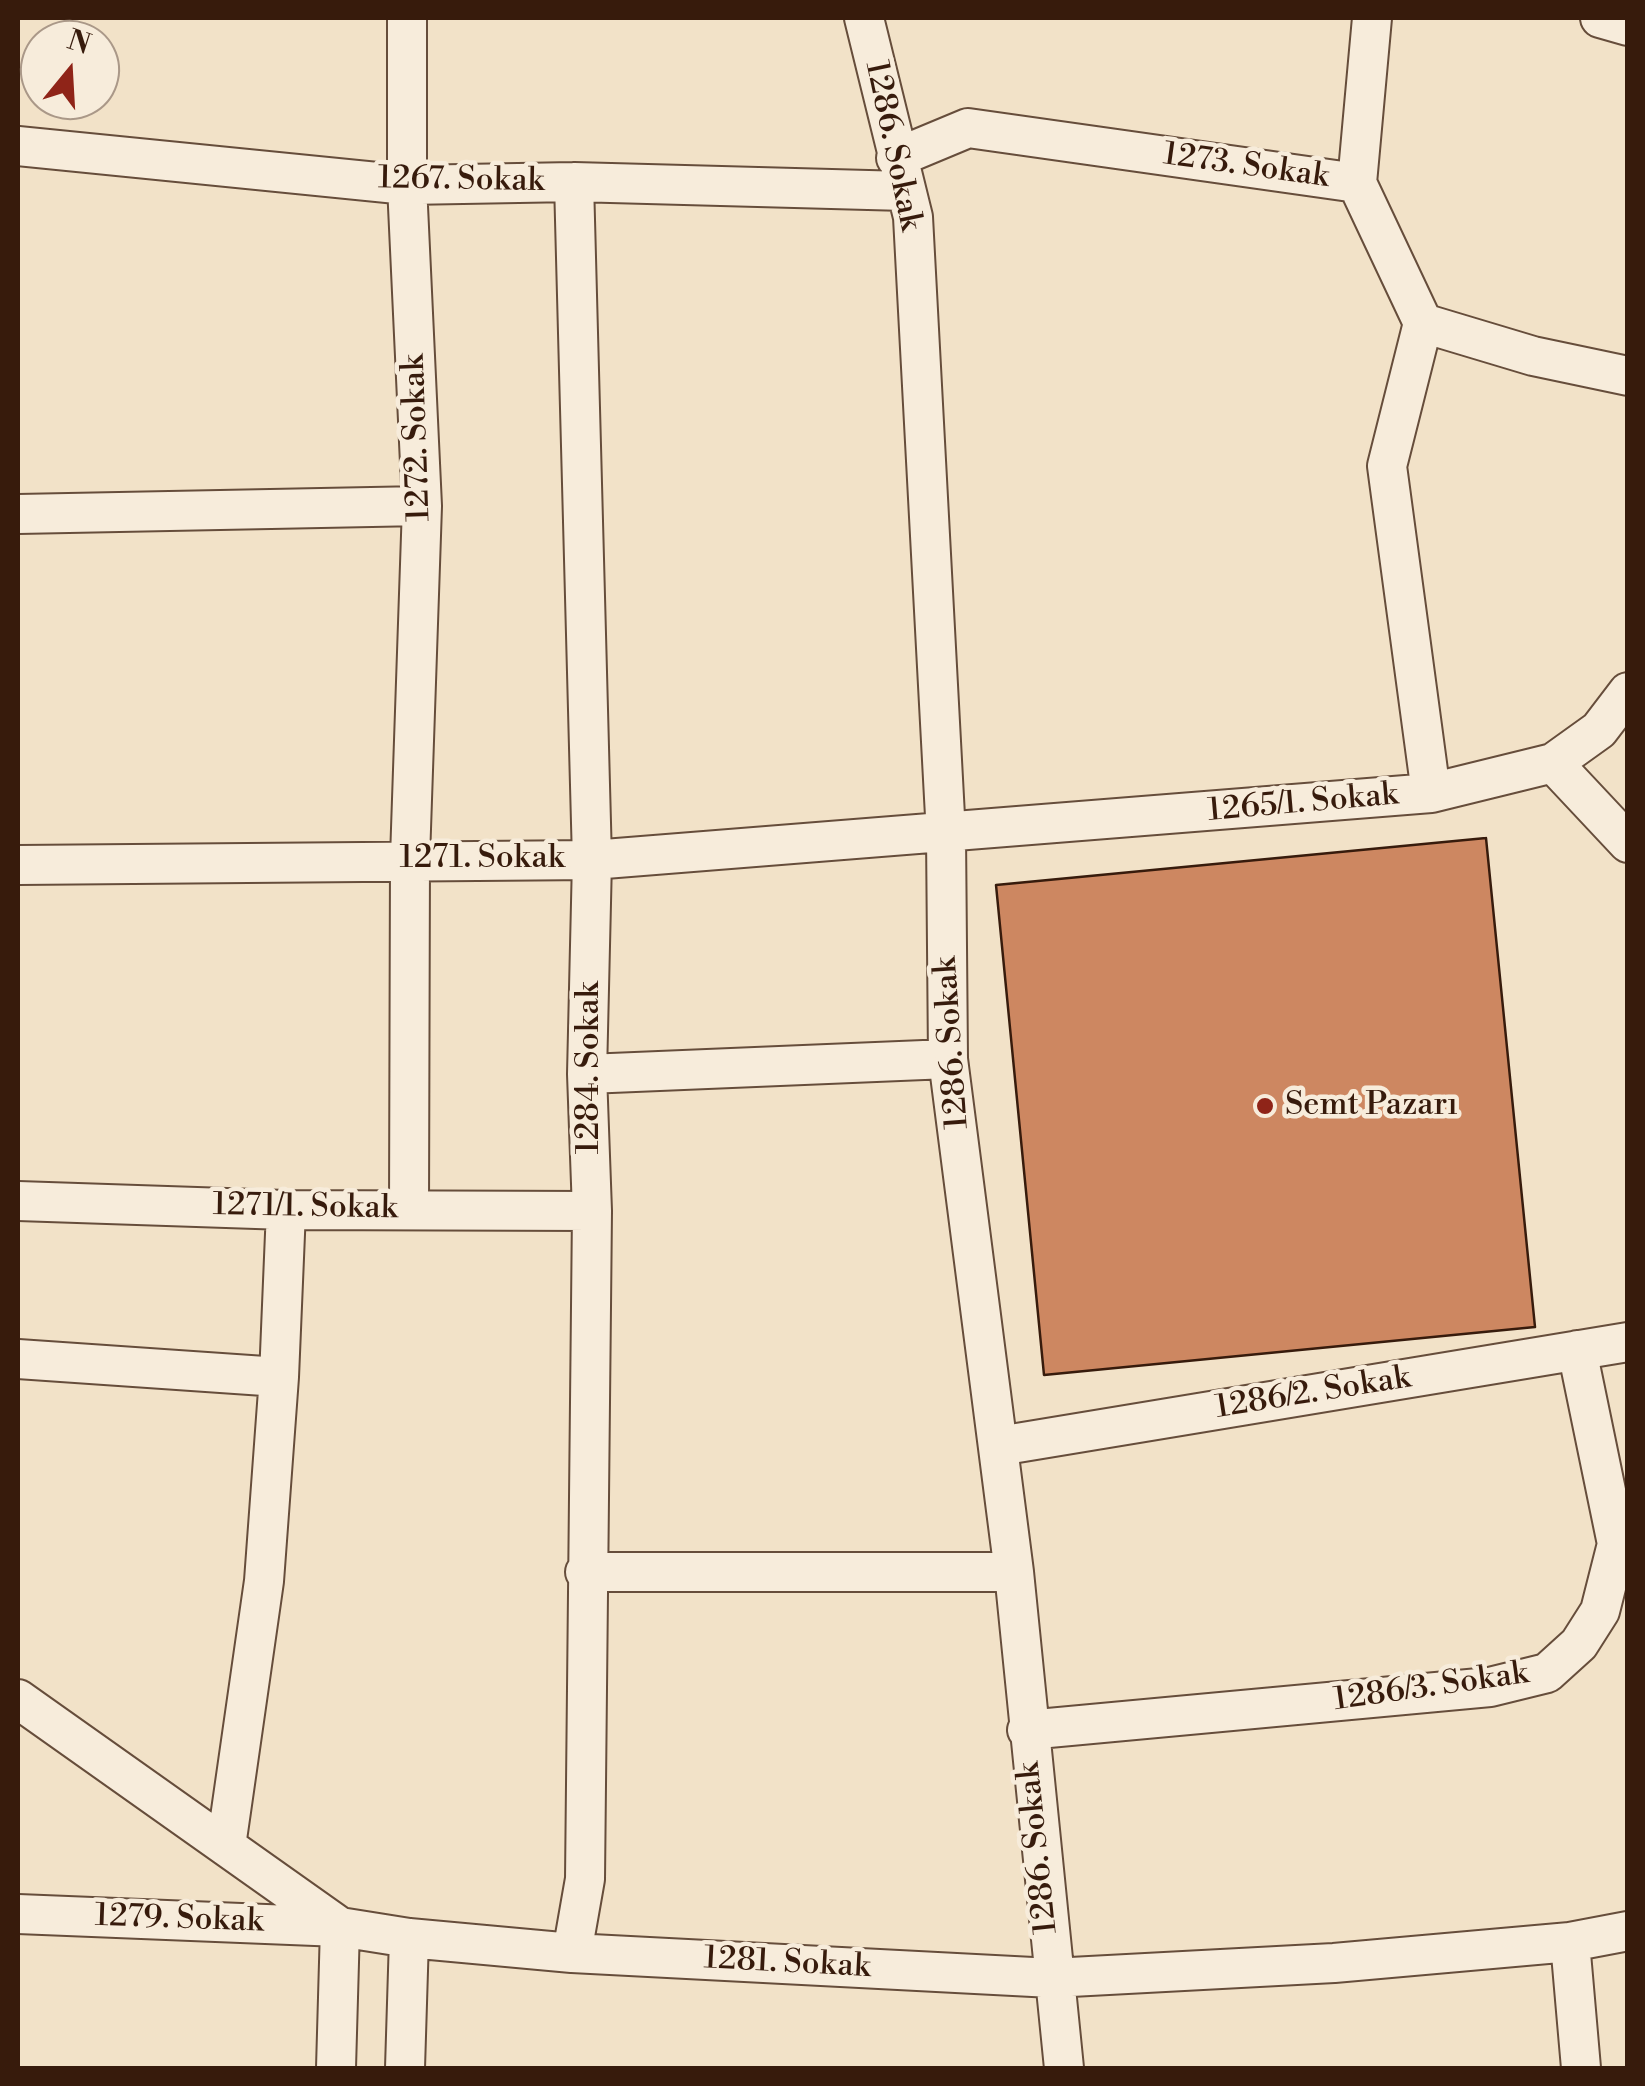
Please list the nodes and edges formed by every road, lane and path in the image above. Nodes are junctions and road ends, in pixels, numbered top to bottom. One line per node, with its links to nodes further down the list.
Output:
1 (407, 18): 10 (street, 1272. Sokak)
2 (864, 18): 7 (street, 1286. Sokak)
3 (1372, 18): 9 (street)
4 (1600, 18): 5 (street)
5 (1628, 26)
6 (18, 146): 10 (street, 1267. Sokak)
7 (900, 175): 8 (street, 1267. Sokak); 9 (street, 1273. Sokak); 18 (street, 1286. Sokak)
8 (574, 182): 10 (street, 1267. Sokak); 21 (street, 1284. Sokak)
9 (1357, 183): 11 (street, 1273. Sokak)
10 (407, 185): 13 (street, 1272. Sokak)
11 (1423, 324): 12 (street); 17 (street)
12 (1628, 376)
13 (422, 506): 14 (street); 20 (street, 1272. Sokak)
14 (18, 514)
15 (1628, 692): 16 (street, 1265/1. Sokak)
16 (1553, 763): 17 (street, 1265/1. Sokak); 19 (street)
17 (1431, 793): 18 (street, 1265/1. Sokak)
18 (946, 835): 21 (street, 1271. Sokak); 23 (street, 1286. Sokak)
19 (1628, 843)
20 (410, 858): 21 (street, 1271. Sokak); 22 (street, 1271. Sokak); 27 (street, 1272. Sokak)
21 (592, 860): 24 (street, 1284. Sokak)
22 (18, 865)
23 (948, 1059): 24 (street); 33 (street, 1286. Sokak)
24 (588, 1074): 28 (street, 1284. Sokak)
25 (18, 1202): 26 (street, 1271/1. Sokak)
26 (286, 1210): 27 (street, 1271/1. Sokak); 32 (street)
27 (409, 1210): 28 (street, 1271/1. Sokak)
28 (592, 1211): 34 (street, 1284. Sokak)
29 (1628, 1342): 30 (street, 1286/2. Sokak)
30 (1577, 1350): 33 (street, 1286/2. Sokak); 37 (street, 1286/3. Sokak)
31 (18, 1359): 32 (street)
32 (279, 1378): 38 (street)
33 (999, 1446): 35 (street, 1286. Sokak)
34 (586, 1572): 35 (street); 44 (street, 1284. Sokak)
35 (1014, 1572): 37 (street, 1286. Sokak)
36 (18, 1698): 38 (street, 1281. Sokak)
37 (1027, 1730): 45 (street, 1286. Sokak)
38 (226, 1846): 40 (street, 1281. Sokak)
39 (18, 1914): 40 (street, 1279. Sokak)
40 (340, 1928): 42 (street, 1281. Sokak); 46 (street)
41 (1628, 1931): 43 (street, 1281. Sokak)
42 (409, 1938): 44 (street, 1281. Sokak); 47 (street)
43 (1570, 1942): 45 (street, 1281. Sokak); 49 (street)
44 (572, 1953): 45 (street, 1281. Sokak)
45 (1052, 1978): 48 (street, 1286. Sokak)
46 (336, 2068)
47 (404, 2068)
48 (1064, 2068)
49 (1580, 2068)

